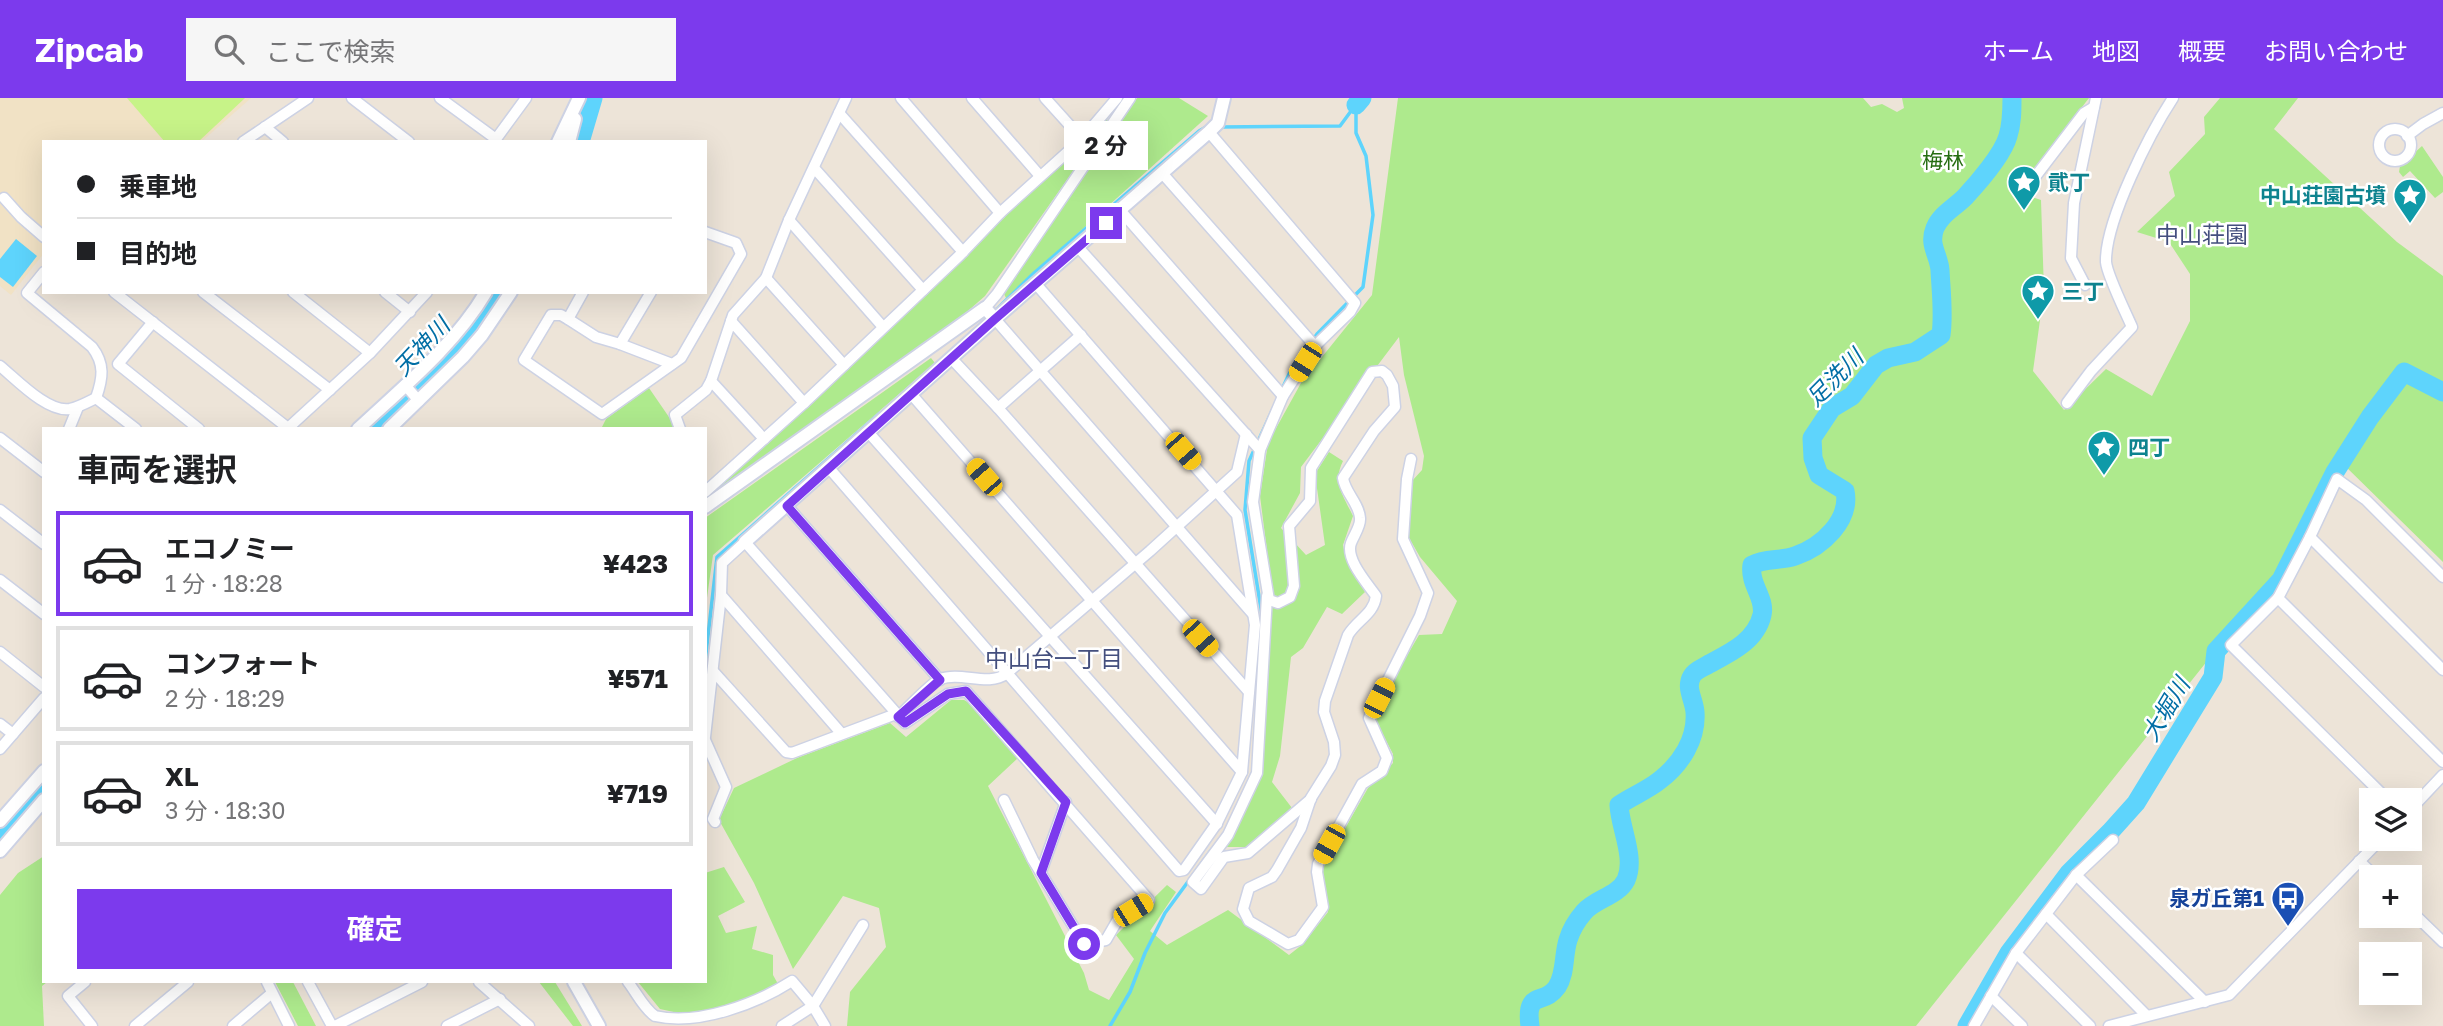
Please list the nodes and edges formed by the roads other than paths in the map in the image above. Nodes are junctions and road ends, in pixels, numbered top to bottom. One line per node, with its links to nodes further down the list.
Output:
1 (308, 98): 16 (street)
2 (352, 98): 22 (street)
3 (440, 98): 4 (street)
4 (526, 98)
5 (846, 98): 14 (street)
6 (901, 98): 31 (street)
7 (972, 98): 27 (street)
8 (1045, 98): 19 (street)
9 (1117, 98): 19 (street)
10 (1130, 98): 51 (street)
11 (1224, 98): 17 (street)
12 (2173, 98): 75 (street)
13 (2095, 102): 28 (street); 40 (street)
14 (839, 114): 25 (street); 36 (street)
15 (2442, 115): 18 (street)
16 (265, 127): 20 (street); 21 (street)
17 (1209, 132): 26 (street); 60 (street)
18 (2407, 136)
19 (1082, 139): 27 (street)
20 (246, 140)
21 (281, 140)
22 (406, 140)
23 (559, 140): 24 (street)
24 (569, 140)
25 (815, 169): 32 (street); 41 (street)
26 (1162, 173): 30 (street); 60 (street)
27 (1040, 176): 31 (street)
28 (2022, 194)
29 (4, 198): 34 (street)
30 (1120, 210): 35 (street); 71 (street)
31 (1000, 213): 36 (street)
32 (789, 220): 38 (street); 57 (street)
33 (707, 233): 63 (street)
34 (42, 235)
35 (1078, 247): 39 (street); 87 (street)
36 (963, 253): 41 (street)
37 (42, 274): 72 (street)
38 (766, 278): 55 (street); 64 (street)
39 (1036, 284): 54 (street); 58 (street)
40 (2085, 285)
41 (923, 290): 57 (street)
42 (117, 294): 56 (street)
43 (206, 294): 69 (street)
44 (296, 294): 61 (street)
45 (388, 294): 52 (street)
46 (425, 294): 52 (street)
47 (485, 294): 68 (street)
48 (510, 294): 73 (street)
49 (582, 294): 53 (street)
50 (650, 294): 59 (street)
51 (985, 308): 54 (street); 96 (street)
52 (410, 312): 61 (street)
53 (568, 319): 59 (street); 63 (street)
54 (995, 319): 62 (street); 66 (street)
55 (731, 321): 67 (street); 74 (street)
56 (153, 322): 80 (street); 81 (street)
57 (883, 327): 64 (street)
58 (1081, 335): 66 (street); 95 (street)
59 (620, 344): 63 (street)
60 (1315, 346): 71 (street)
61 (370, 353): 69 (street)
62 (952, 359): 70 (street); 77 (street)
63 (673, 363)
64 (844, 365): 74 (street)
65 (0, 366): 76 (street)
66 (1040, 372): 77 (street); 99 (street)
67 (711, 381): 85 (street); 89 (street)
68 (405, 385): 73 (street); 83 (street)
69 (330, 390): 82 (street)
70 (912, 395): 86 (street); 109 (street)
71 (1283, 396): 90 (street)
72 (96, 398): 76 (street); 79 (street)
73 (419, 401): 84 (street)
74 (804, 403): 89 (street)
75 (2067, 403)
76 (78, 407): 78 (street)
77 (998, 408): 103 (street)
78 (73, 427)
79 (133, 427)
80 (197, 427)
81 (287, 427)
82 (289, 427)
83 (360, 427)
84 (391, 427)
85 (679, 427)
86 (869, 433): 93 (street); 112 (street)
87 (1246, 434): 90 (street); 95 (street)
88 (0, 438): 92 (street)
89 (764, 439): 94 (street)
90 (1260, 450): 107 (street)
91 (1411, 459): 134 (street)
92 (42, 467)
93 (828, 468): 97 (street); 116 (street)
94 (707, 490)
95 (1217, 490): 99 (street); 111 (street)
96 (707, 502)
97 (787, 506): 102 (street); 117 (street)
98 (0, 510): 101 (street)
99 (1175, 527): 103 (street); 111 (street)
100 (2311, 537): 104 (street); 108 (street); 114 (street)
101 (42, 542)
102 (746, 542): 106 (street); 121 (street)
103 (1134, 565): 109 (street); 119 (street)
104 (2443, 578)
105 (0, 580): 110 (street)
106 (721, 595): 115 (street); 124 (street)
107 (1266, 596): 134 (street); 149 (street)
108 (2278, 597): 128 (street); 132 (street)
109 (1093, 600): 112 (street); 129 (street)
110 (42, 612)
111 (1253, 614): 119 (street)
112 (1049, 638): 116 (street); 140 (street)
113 (0, 652): 118 (street)
114 (2443, 670)
115 (713, 671): 122 (street); 124 (street)
116 (1006, 674): 117 (street); 146 (street)
117 (940, 680): 121 (street)
118 (42, 685)
119 (1249, 692): 129 (street)
120 (42, 700): 125 (street)
121 (897, 715): 124 (street); 137 (street)
122 (707, 721)
123 (0, 724): 125 (street)
124 (841, 733)
125 (13, 734): 127 (street)
126 (707, 743): 139 (street)
127 (0, 749)
128 (2443, 762)
129 (1242, 772): 140 (street)
130 (42, 773): 138 (street)
131 (2443, 775): 133 (street)
132 (2376, 788)
133 (2422, 797)
134 (1311, 798): 149 (street)
135 (1004, 800): 147 (street)
136 (42, 802): 142 (street)
137 (1066, 802): 147 (street); 147 (street)
138 (0, 821)
139 (715, 822)
140 (1217, 824): 146 (street)
141 (2113, 840): 148 (street)
142 (2, 845)
143 (2369, 851): 144 (street)
144 (2359, 861): 145 (street); 166 (street)
145 (2363, 865)
146 (1179, 871): 149 (street)
147 (1041, 873)
148 (2076, 875): 150 (street); 166 (street)
149 (1193, 882)
150 (2046, 914): 154 (street); 168 (street)
151 (2422, 922): 153 (street)
152 (863, 925): 167 (street)
153 (2443, 943)
154 (2016, 953): 164 (street); 181 (street)
155 (84, 983): 170 (street)
156 (187, 983): 171 (street)
157 (267, 983): 163 (street)
158 (309, 983): 173 (street)
159 (420, 983): 173 (street)
160 (480, 983): 165 (street)
161 (575, 983): 176 (street)
162 (629, 983): 167 (street)
163 (272, 993): 169 (street); 172 (street)
164 (1991, 996): 179 (street); 180 (street)
165 (500, 999): 174 (street); 175 (street)
166 (2205, 1002): 168 (street)
167 (813, 1006): 177 (street); 178 (street)
168 (2146, 1015): 182 (street)
169 (287, 1025)
170 (92, 1026)
171 (135, 1026)
172 (233, 1026)
173 (334, 1026)
174 (447, 1026)
175 (529, 1026)
176 (599, 1026)
177 (782, 1026)
178 (825, 1026)
179 (1974, 1026)
180 (2022, 1026)
181 (2090, 1026)
182 (2109, 1026)

